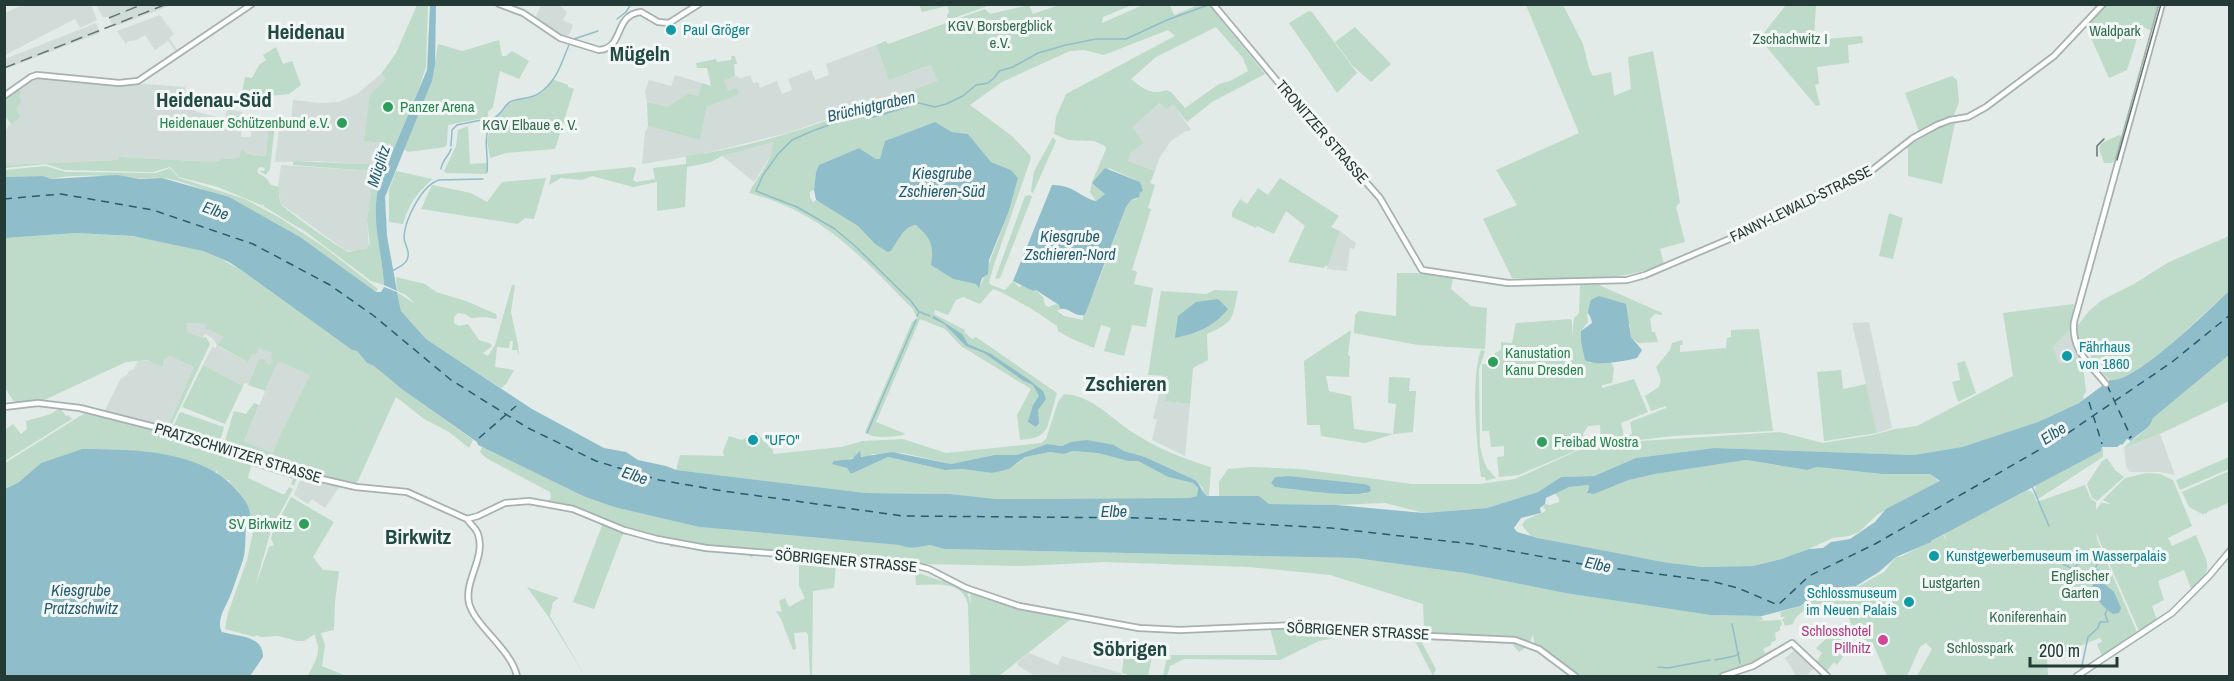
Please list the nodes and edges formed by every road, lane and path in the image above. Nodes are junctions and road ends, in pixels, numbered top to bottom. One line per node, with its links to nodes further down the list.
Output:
1 (252, 4): 7 (street)
2 (499, 4): 3 (street)
3 (699, 4)
4 (1213, 4): 8 (street, TRONITZER STRASSE)
5 (2103, 4): 8 (street, FANNY-LEWALD-STRASSE)
6 (2162, 4): 9 (street)
7 (4, 96)
8 (1420, 268)
9 (2106, 384)
10 (4, 407): 11 (street, PRATZSCHWITZER STRASSE)
11 (467, 519): 14 (street); 15 (street, SÖBRIGENER STRASSE)
12 (2229, 552): 13 (main road)
13 (2078, 675)
14 (517, 676)
15 (1575, 676)
16 (1723, 676): 17 (street)
17 (1827, 676)

